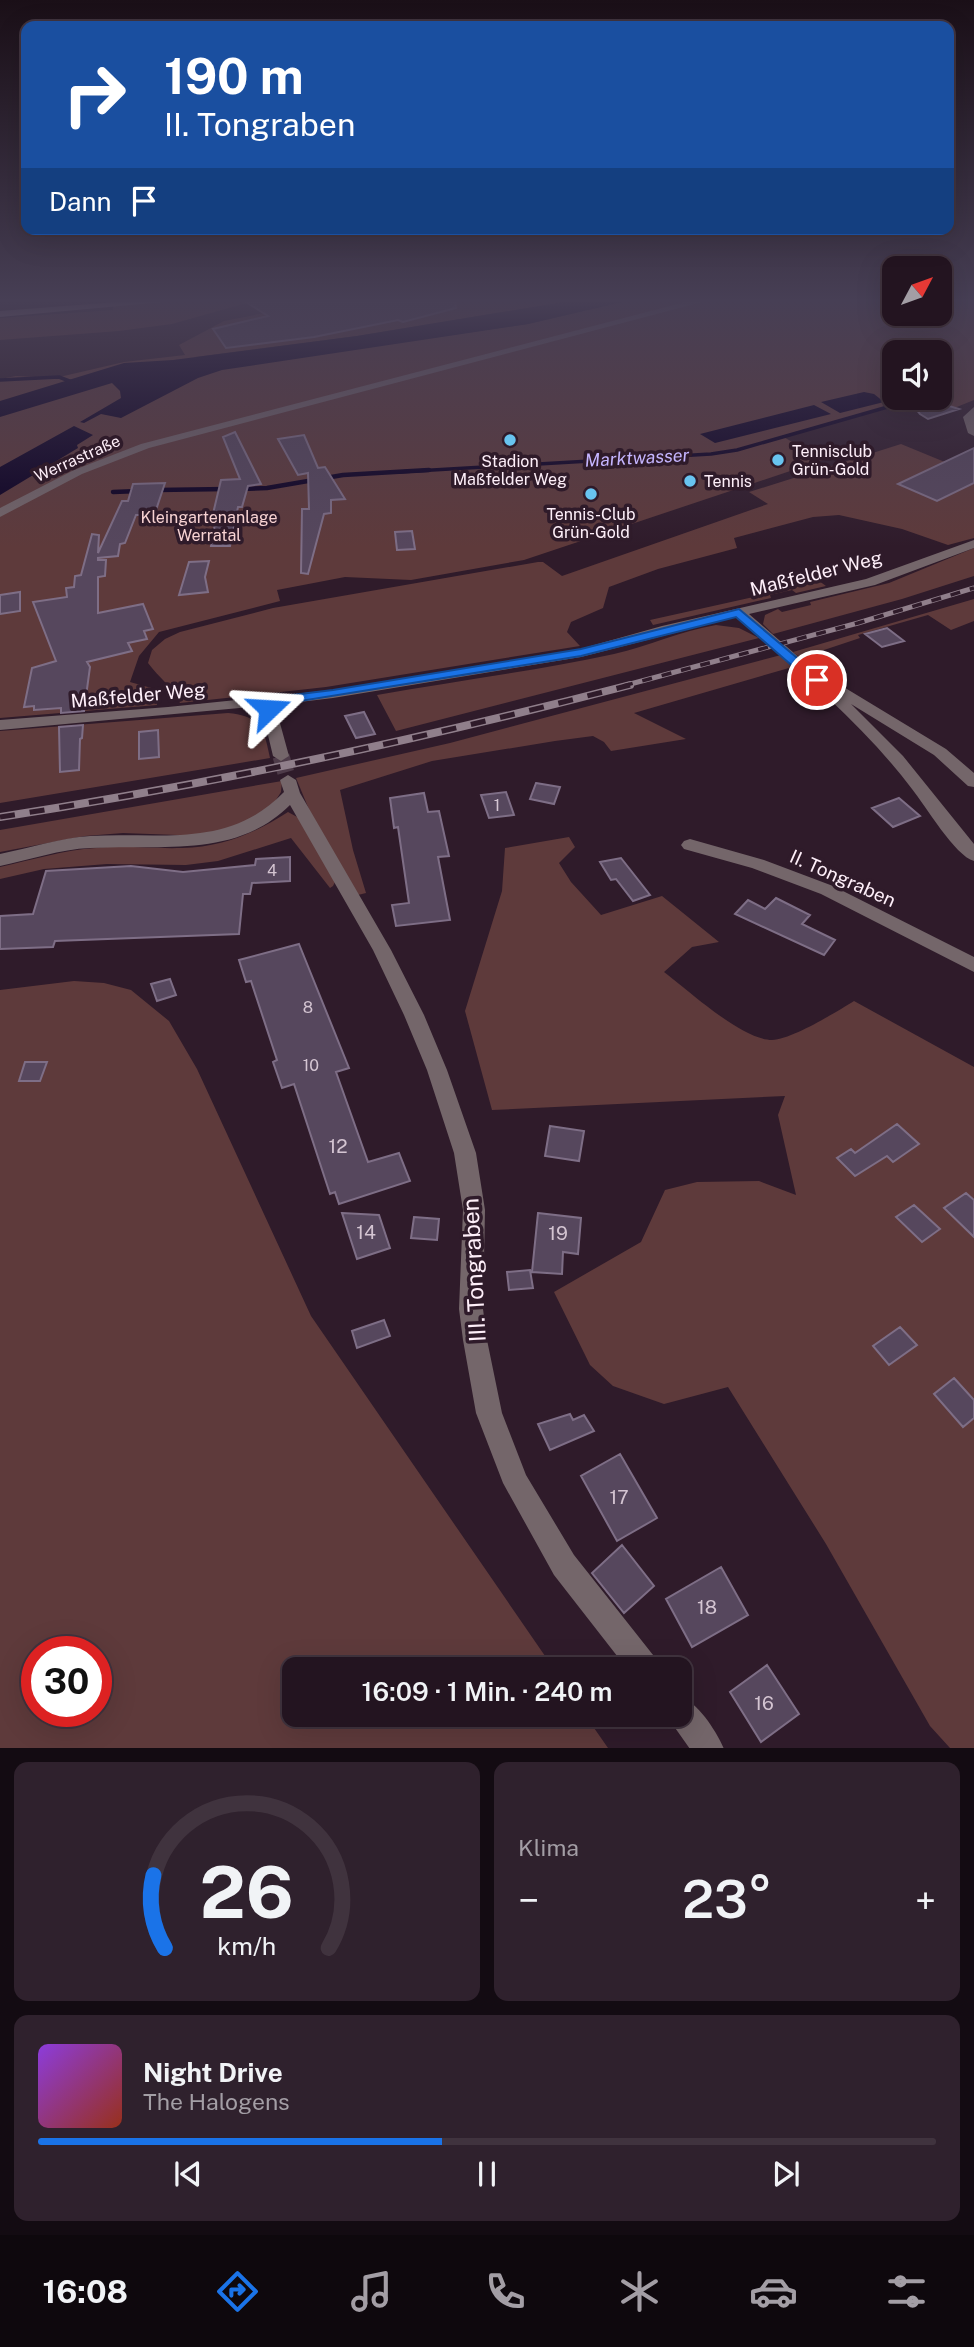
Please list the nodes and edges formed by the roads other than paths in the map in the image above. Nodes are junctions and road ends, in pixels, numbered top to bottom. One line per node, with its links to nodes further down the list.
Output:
1 (386, 384): 4 (street, Werrastraße)
2 (974, 410): 3 (street)
3 (974, 433)
4 (0, 513)
5 (974, 544): 6 (street, Maßfelder Weg)
6 (739, 613): 7 (street); 8 (street, Maßfelder Weg)
7 (799, 664): 11 (street); 13 (street)
8 (267, 702): 9 (street, Maßfelder Weg); 10 (street)
9 (0, 725)
10 (281, 756)
11 (974, 782)
12 (690, 845): 15 (street, II. Tongraben)
13 (974, 855)
14 (0, 860): 16 (street, III. Tongraben)
15 (974, 965)
16 (637, 1657)
17 (692, 1726): 18 (street)
18 (709, 1748)

